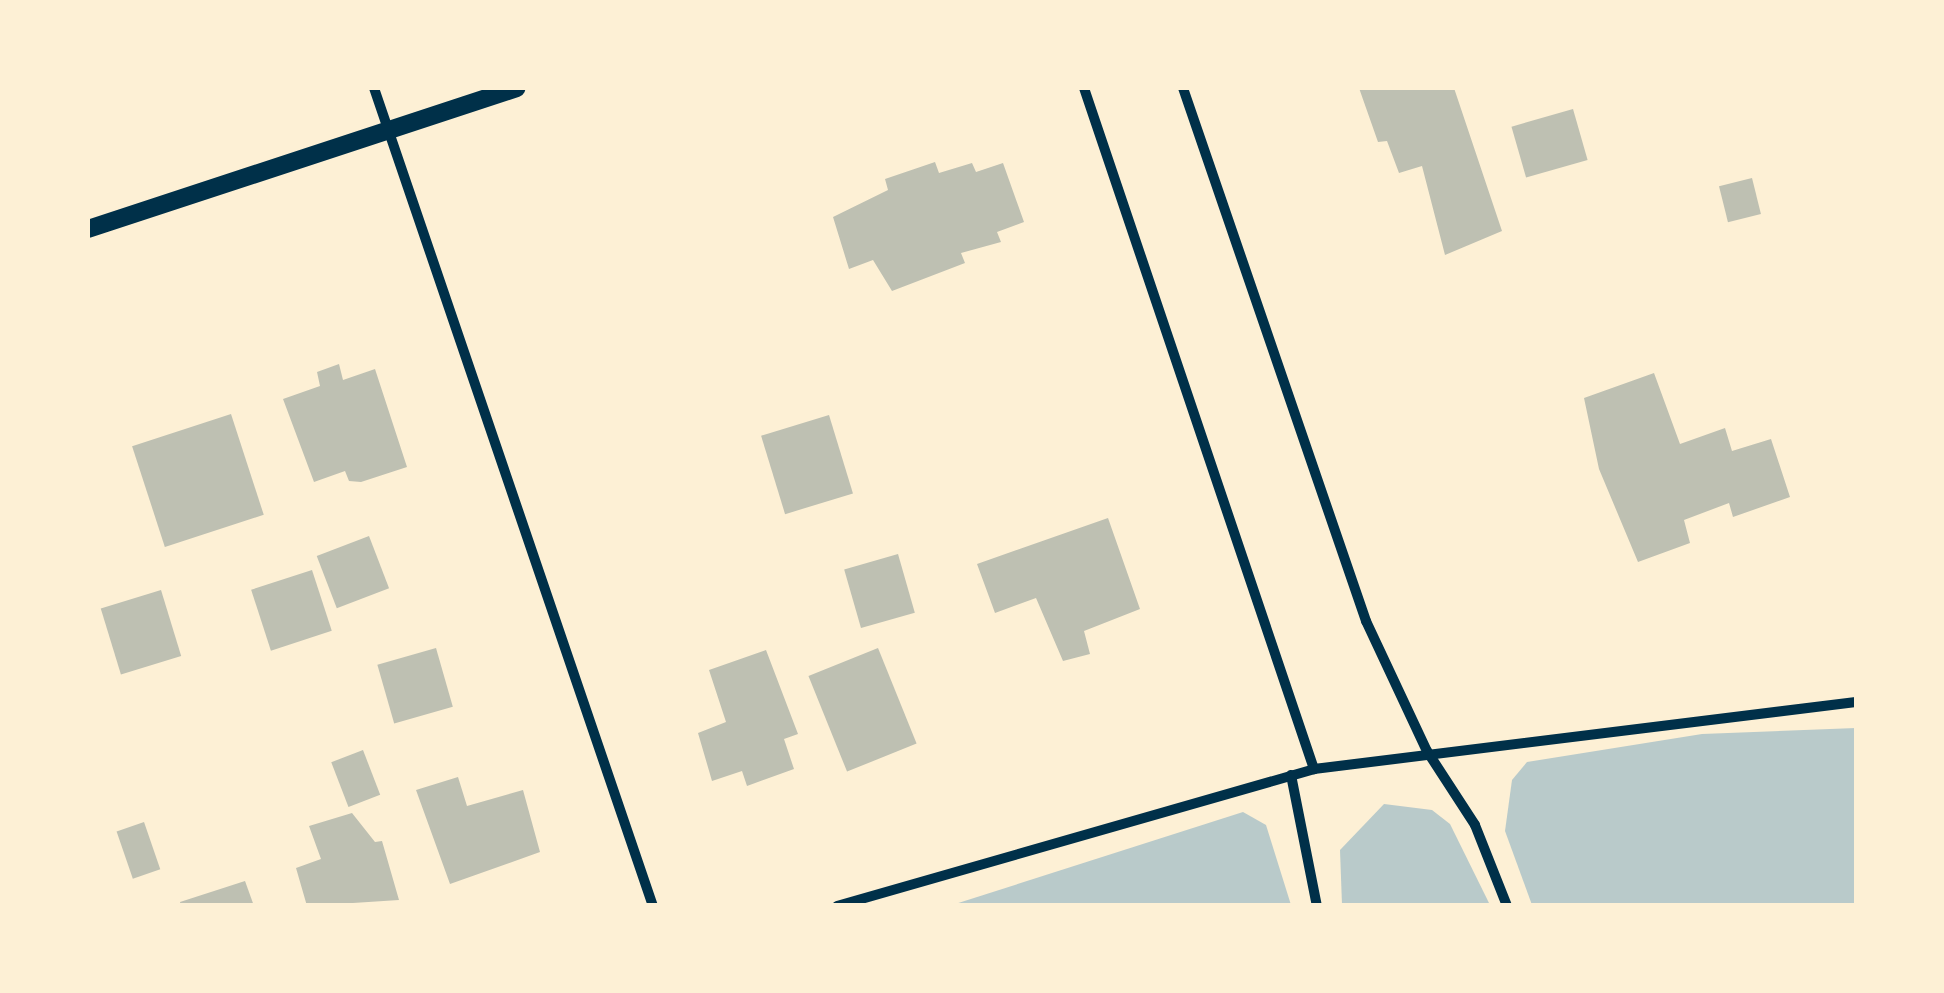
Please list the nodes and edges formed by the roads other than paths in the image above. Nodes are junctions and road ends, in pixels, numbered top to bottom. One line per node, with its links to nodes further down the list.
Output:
1 (374, 88): 5 (street)
2 (516, 88): 5 (street)
3 (1084, 88): 9 (street)
4 (1183, 88): 8 (street)
5 (388, 130): 6 (street); 11 (street)
6 (88, 230)
7 (1856, 702): 8 (street)
8 (1426, 751): 9 (street); 14 (street)
9 (1314, 769): 10 (street)
10 (1290, 774): 12 (street); 13 (street)
11 (653, 906)
12 (837, 906)
13 (1316, 906)
14 (1507, 906)

